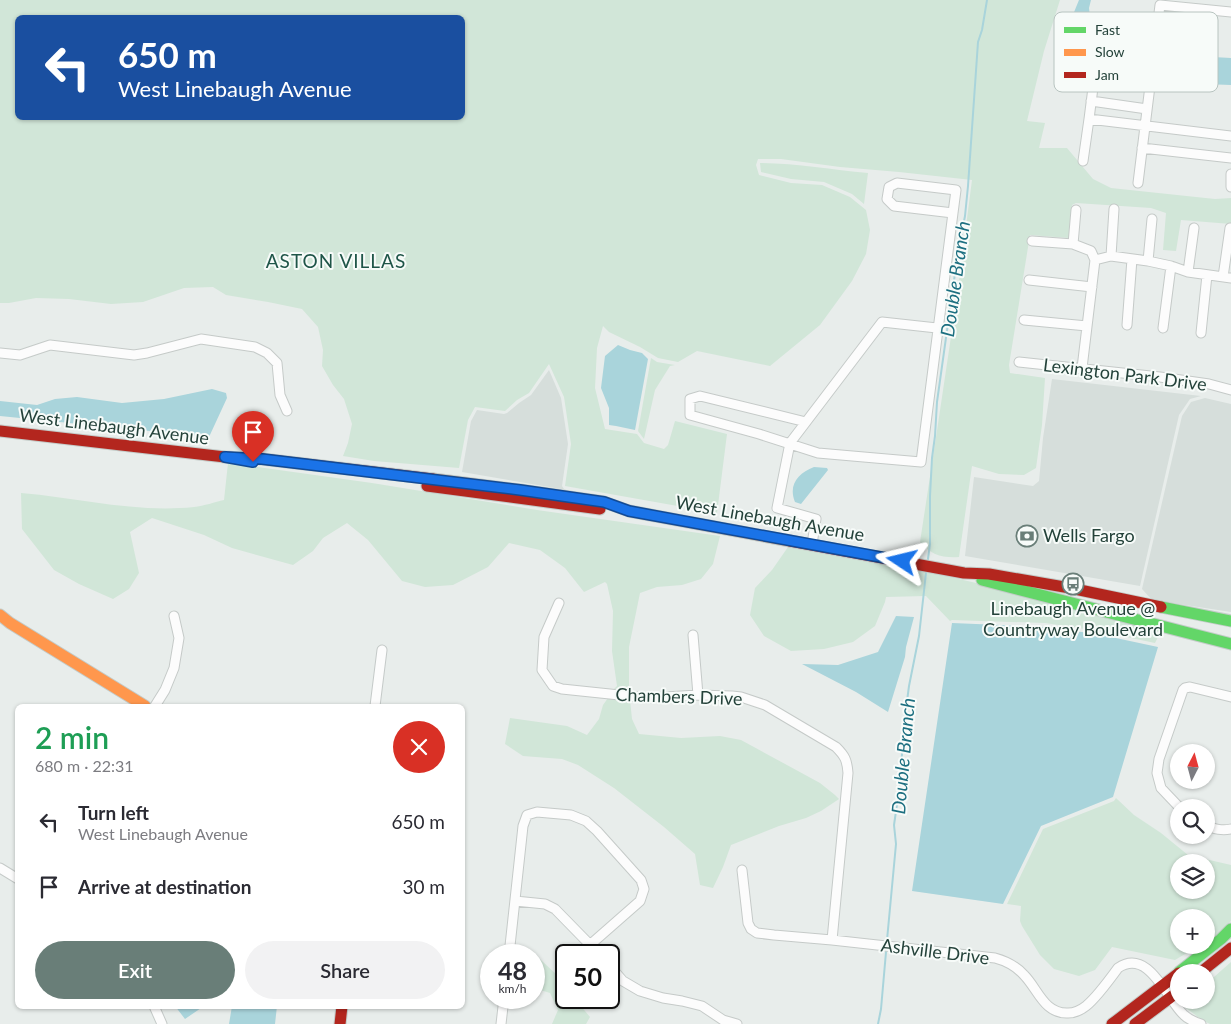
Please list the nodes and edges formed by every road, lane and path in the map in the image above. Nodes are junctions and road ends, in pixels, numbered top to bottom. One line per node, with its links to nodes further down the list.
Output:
1 (1159, 12): 2 (street)
2 (1231, 12)
3 (1092, 92): 5 (street)
4 (1149, 92): 6 (street)
5 (1091, 101): 6 (street); 7 (street)
6 (1147, 109): 8 (street)
7 (1089, 119): 8 (street); 12 (street)
8 (1145, 126): 9 (street); 10 (street)
9 (1231, 136)
10 (1142, 148): 11 (street); 14 (street)
11 (1231, 158)
12 (1083, 161)
13 (1231, 174): 15 (street)
14 (1138, 183)
15 (1231, 187)
16 (1114, 209): 24 (street)
17 (1076, 210): 23 (street)
18 (953, 213): 18 (street); 37 (street)
19 (1152, 219): 27 (street)
20 (1194, 228): 29 (street)
21 (1230, 228): 31 (street)
22 (1032, 241): 23 (street)
23 (1073, 244): 26 (street)
24 (1111, 256): 25 (street); 26 (street)
25 (1132, 259): 27 (street); 35 (street)
26 (1095, 260): 33 (street)
27 (1148, 261): 28 (street)
28 (1171, 266): 29 (street); 38 (street)
29 (1188, 272): 30 (street)
30 (1207, 275): 31 (street); 39 (street)
31 (1227, 278)
32 (1029, 280): 33 (street)
33 (1092, 288): 36 (street)
34 (1024, 320): 36 (street)
35 (1127, 325)
36 (1087, 326): 42 (street)
37 (937, 328): 45 (street); 47 (street)
38 (1163, 328)
39 (1201, 333)
40 (0, 353): 44 (street)
41 (1019, 362): 42 (street, Lexington Park Drive)
42 (1082, 368): 43 (street, Lexington Park Drive)
43 (1231, 390)
44 (287, 411)
45 (806, 422): 47 (street); 47 (street)
46 (0, 431): 48 (main road, West Linebaugh Avenue)
47 (790, 443): 48 (street)
48 (812, 544): 49 (main road, West Linebaugh Avenue)
49 (964, 573): 51 (main road, West Linebaugh Avenue); 54 (main road, West Linebaugh Avenue)
50 (559, 603): 59 (street, Chambers Drive)
51 (1144, 604): 54 (main road); 55 (main road, West Linebaugh Avenue)
52 (0, 615): 61 (main road)
53 (174, 616): 62 (street)
54 (1141, 621): 57 (main road, West Linebaugh Avenue)
55 (1231, 621)
56 (694, 635): 59 (street)
57 (1231, 644)
58 (382, 650): 63 (street)
59 (698, 695): 73 (street, Chambers Drive)
60 (1231, 696): 64 (street)
61 (142, 704)
62 (156, 704)
63 (375, 704)
64 (1171, 799)
65 (1215, 829): 66 (street)
66 (1231, 829)
67 (0, 868): 69 (street)
68 (742, 870): 73 (street, Ashville Drive)
69 (15, 877)
70 (515, 901): 74 (street); 75 (street); 75 (street)
71 (1231, 929): 72 (main road)
72 (1221, 939): 76 (main road); 77 (main road)
73 (832, 940): 81 (street, Ashville Drive)
74 (510, 944)
75 (590, 944)
76 (1230, 949): 78 (main road)
77 (1190, 964)
78 (1212, 964)
79 (620, 977): 91 (street)
80 (1170, 980): 81 (main road)
81 (1162, 986): 82 (street, Ashville Drive); 92 (main road)
82 (1170, 991)
83 (1170, 998): 93 (main road)
84 (155, 1009): 88 (street)
85 (342, 1009): 89 (main road)
86 (503, 1009): 90 (street)
87 (1179, 1009): 94 (street, Ashville Drive)
88 (162, 1024)
89 (340, 1024)
90 (501, 1024)
91 (737, 1024)
92 (1112, 1024)
93 (1135, 1024)
94 (1201, 1024)

